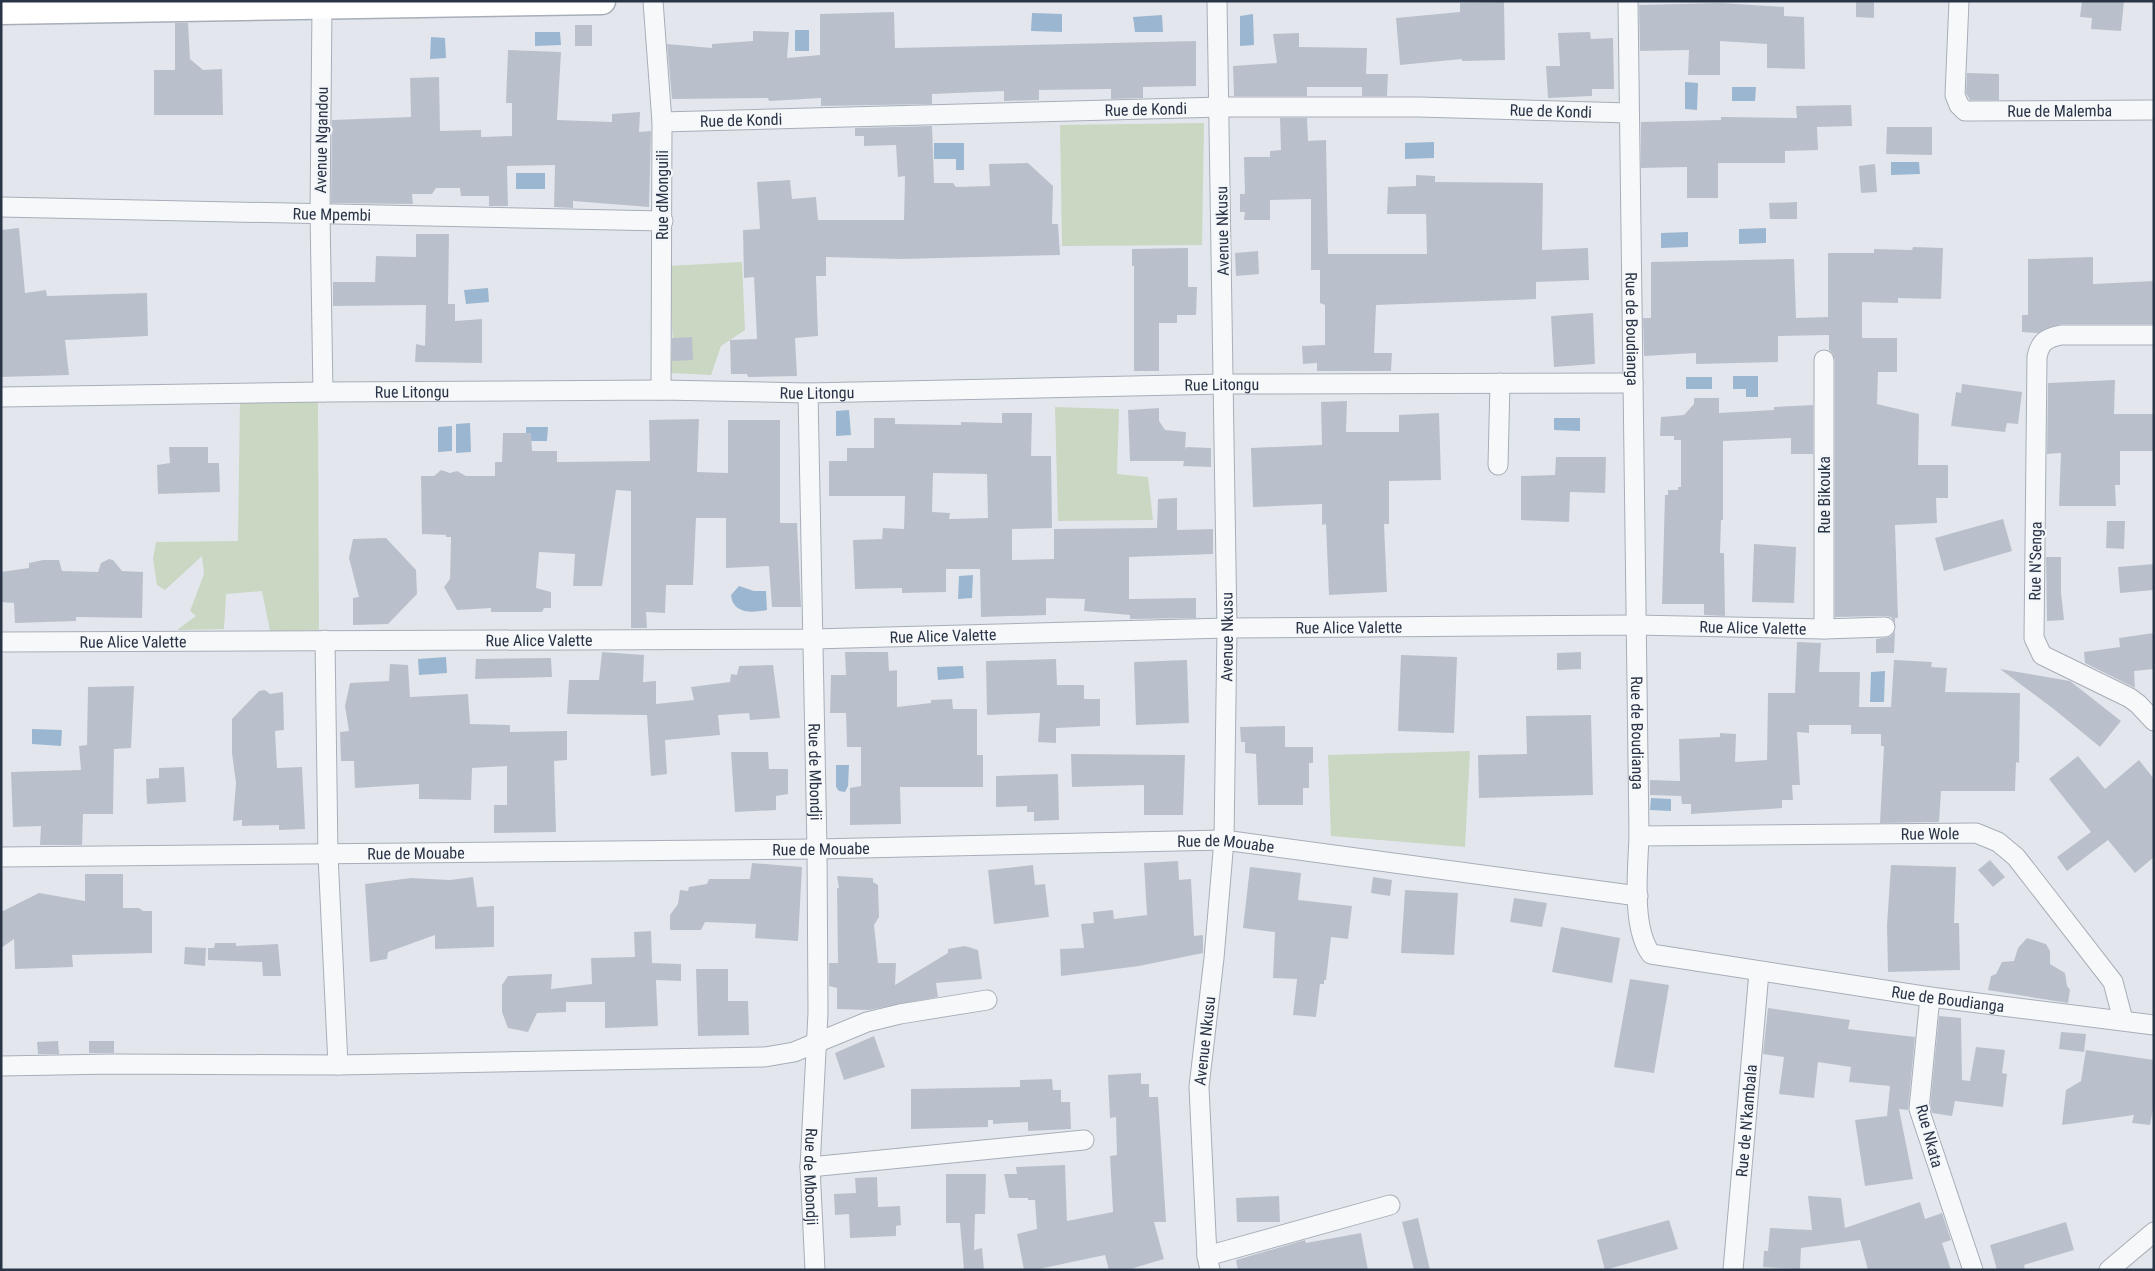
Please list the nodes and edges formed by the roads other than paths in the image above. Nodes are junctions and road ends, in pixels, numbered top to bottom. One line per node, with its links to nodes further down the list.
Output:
1 (602, 1): 7 (street)
2 (653, 1): 12 (street, Rue dMonguili)
3 (1217, 1): 9 (street, Avenue Nkusu)
4 (1628, 1): 11 (street, Rue de Boudianga)
5 (1959, 1): 10 (street, Rue de Malemba)
6 (183, 6): 7 (street); 8 (street)
7 (322, 8): 14 (street, Avenue Ngandou)
8 (1, 11)
9 (1220, 107): 11 (street, Rue de Kondi); 12 (street, Rue de Kondi); 19 (street, Avenue Nkusu)
10 (2154, 110)
11 (1629, 114): 18 (street, Rue de Boudianga)
12 (662, 122): 15 (street, Rue dMonguili)
13 (1, 207): 14 (street, Rue Mpembi)
14 (320, 213): 15 (street, Rue Mpembi); 22 (street, Avenue Ngandou)
15 (662, 221): 21 (street, Rue dMonguili)
16 (2154, 335): 33 (street, Rue N'Senga)
17 (1824, 360): 29 (street, Rue Bikouka)
18 (1633, 383): 20 (street, Rue Litongu); 26 (street, Rue de Boudianga)
19 (1224, 384): 20 (street, Rue Litongu); 23 (street, Rue Litongu); 28 (street, Avenue Nkusu)
20 (1500, 384): 25 (street)
21 (661, 390): 22 (street, Rue Litongu); 23 (street, Rue Litongu)
22 (323, 392): 24 (street, Rue Litongu)
23 (808, 393): 30 (street, Rue de Mbondji)
24 (1, 397)
25 (1498, 465)
26 (1635, 625): 28 (street, Rue Alice Valette); 29 (street, Rue Alice Valette); 34 (street, Rue de Boudianga)
27 (1885, 627): 29 (street, Rue Alice Valette)
28 (1227, 628): 30 (street, Rue Alice Valette); 35 (street, Avenue Nkusu)
29 (1824, 629)
30 (813, 639): 31 (street, Rue Alice Valette); 36 (street, Rue de Mbondji)
31 (325, 640): 32 (street, Rue Alice Valette); 37 (street)
32 (1, 642)
33 (2154, 721)
34 (1639, 836): 39 (street, Rue de Boudianga); 43 (street, Rue Wole)
35 (1224, 840): 36 (street, Rue de Mouabe); 39 (street, Rue de Mouabe); 52 (street, Avenue Nkusu)
36 (817, 849): 37 (street, Rue de Mouabe); 45 (street, Rue de Mbondji)
37 (328, 854): 38 (street, Rue de Mouabe); 46 (street)
38 (1, 857)
39 (1638, 896): 40 (street, Rue de Boudianga)
40 (1759, 972): 41 (street, Rue de Boudianga); 54 (street, Rue de N'kambala)
41 (1930, 997): 43 (street, Rue de Boudianga); 55 (street, Rue Nkata)
42 (987, 1000): 45 (street)
43 (2123, 1020): 44 (street, Rue de Boudianga)
44 (2154, 1025)
45 (817, 1043): 46 (street); 49 (street, Rue de Mbondji)
46 (338, 1064): 47 (street)
47 (1, 1066)
48 (1084, 1140): 49 (street)
49 (810, 1167): 53 (street, Rue de Mbondji)
50 (1390, 1205): 52 (street)
51 (2154, 1232): 56 (street)
52 (1208, 1263)
53 (815, 1270)
54 (1732, 1270)
55 (1973, 1270)
56 (2109, 1270)

